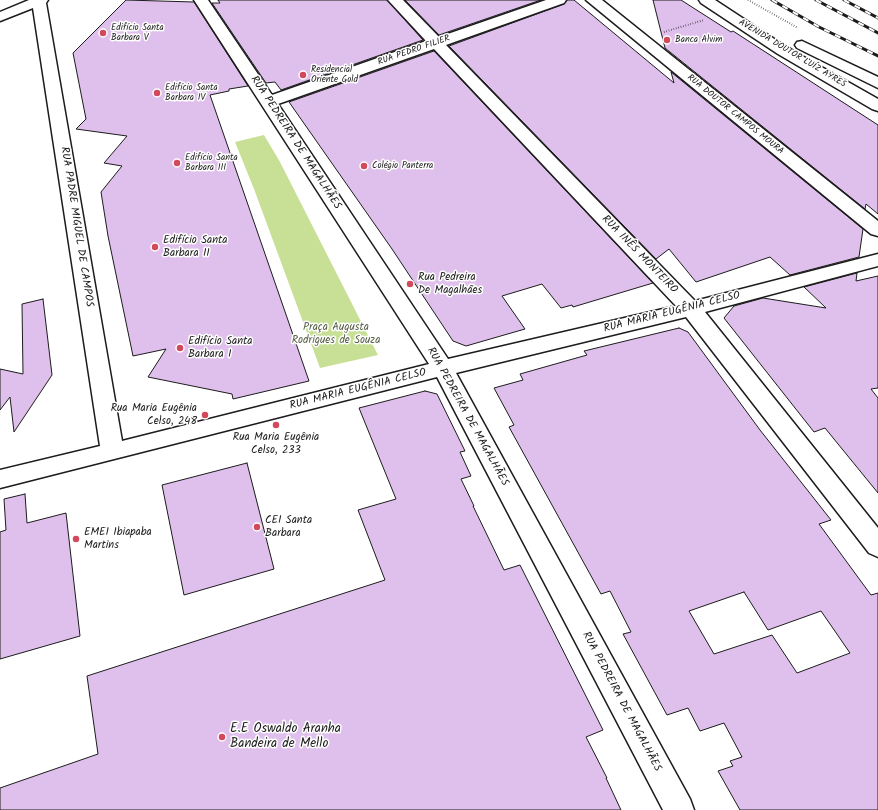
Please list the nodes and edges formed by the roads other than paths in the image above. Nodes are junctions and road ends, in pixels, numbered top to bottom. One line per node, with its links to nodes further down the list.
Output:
1 (40, 0): 8 (main road); 17 (main road, RUA PADRE MIGUEL DE CAMPOS)
2 (200, 0): 11 (main road, RUA PEDREIRA DE MAGALHÃES)
3 (395, 0): 9 (main road, RUA INÊS MONTEIRO)
4 (559, 0): 9 (main road, RUA PEDRO FILIER)
5 (593, 0): 13 (main road, RUA DOUTOR CAMPOS MOURA)
6 (706, 0): 7 (main road, AVENIDA DOUTOR LUÍZ AYRES)
7 (727, 7): 10 (main road, AVENIDA DOUTOR LUÍZ AYRES); 12 (main road, AVENIDA DOUTOR LUÍZ AYRES)
8 (0, 17)
9 (436, 43): 11 (main road, RUA PEDRO FILIER); 15 (main road, RUA INÊS MONTEIRO)
10 (878, 83)
11 (268, 102): 16 (main road, RUA PEDREIRA DE MAGALHÃES)
12 (878, 106)
13 (878, 230)
14 (878, 260): 15 (main road, RUA MARIA EUGÊNIA CELSO)
15 (691, 309): 16 (main road, RUA MARIA EUGÊNIA CELSO); 19 (main road, RUA INÊS MONTEIRO)
16 (443, 368): 17 (main road, RUA MARIA EUGÊNIA CELSO); 20 (main road, RUA PEDREIRA DE MAGALHÃES)
17 (112, 452): 18 (main road, RUA MARIA EUGÊNIA CELSO)
18 (0, 479)
19 (878, 546)
20 (679, 810)

